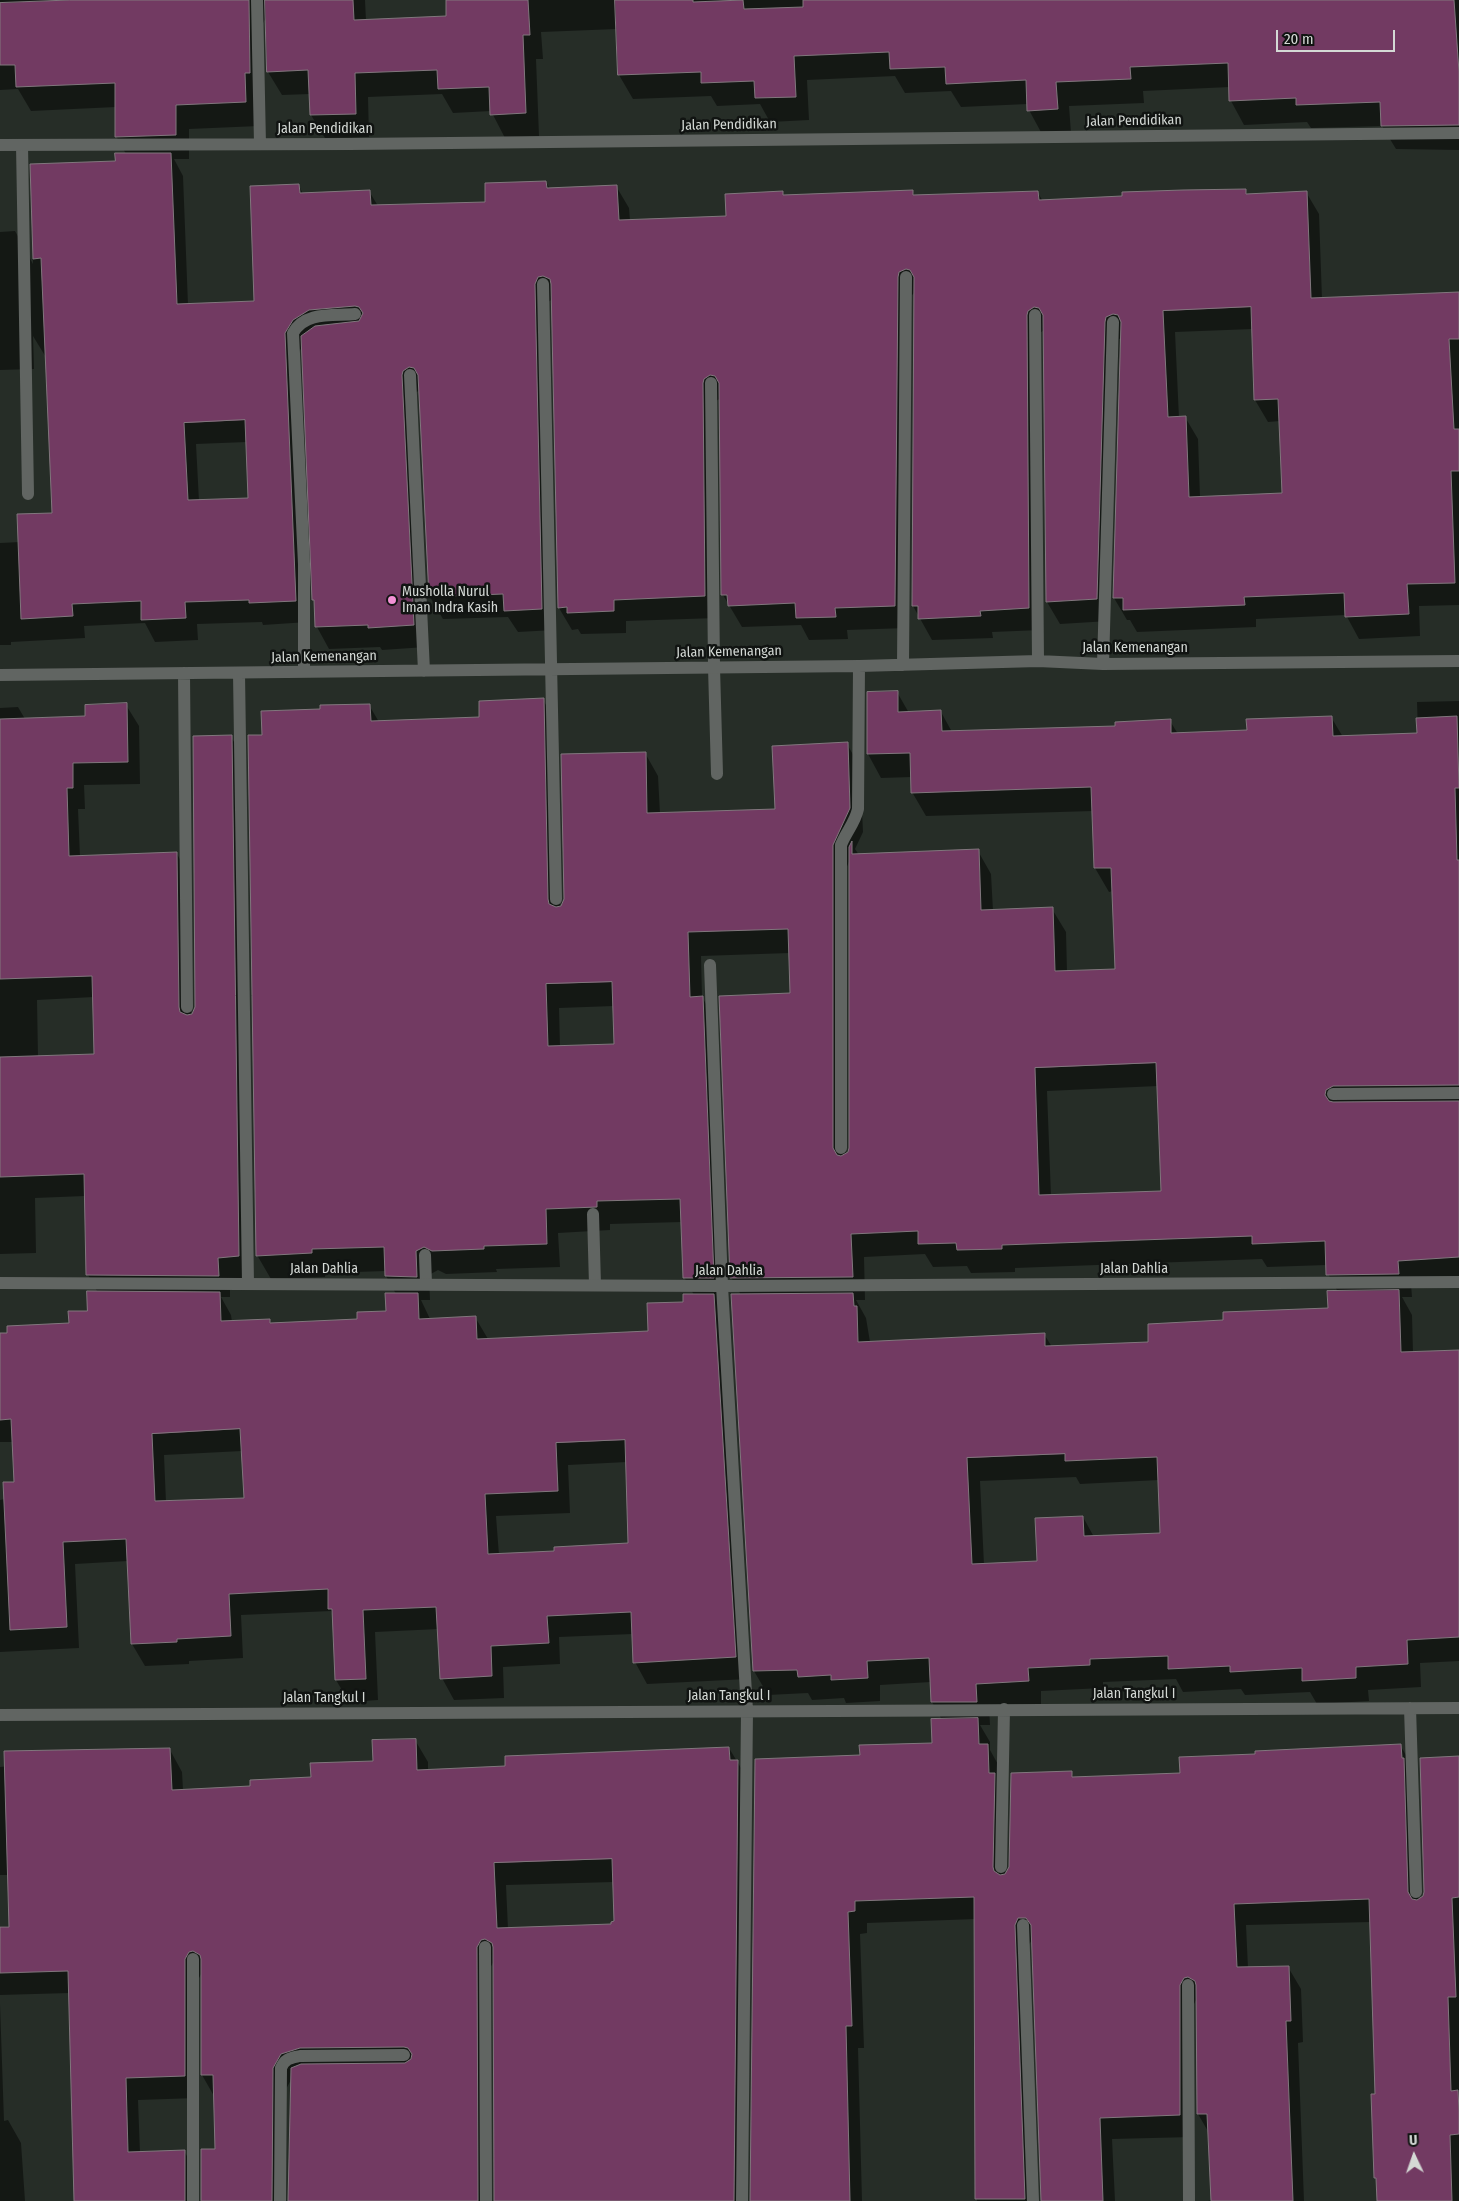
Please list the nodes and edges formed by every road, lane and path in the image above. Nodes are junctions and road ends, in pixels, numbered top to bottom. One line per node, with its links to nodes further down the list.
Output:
1 (257, 0): 3 (street)
2 (1459, 133): 3 (street, Jalan Pendidikan)
3 (260, 144): 5 (street, Jalan Pendidikan)
4 (0, 145): 5 (street, Jalan Pendidikan)
5 (22, 145): 13 (street)
6 (906, 277): 17 (street)
7 (543, 284): 20 (street)
8 (355, 314): 23 (street)
9 (1035, 315): 14 (street)
10 (1113, 322): 16 (street)
11 (410, 375): 21 (street)
12 (711, 383): 19 (street)
13 (28, 494)
14 (1038, 661): 16 (street, Jalan Kemenangan); 17 (street, Jalan Kemenangan)
15 (1459, 661): 16 (street, Jalan Kemenangan)
16 (1103, 664)
17 (903, 665): 18 (street, Jalan Kemenangan)
18 (859, 666): 19 (street, Jalan Kemenangan); 32 (street)
19 (714, 667): 20 (street, Jalan Kemenangan); 26 (street)
20 (552, 669): 21 (street, Jalan Kemenangan); 27 (street)
21 (424, 671): 23 (street, Jalan Kemenangan)
22 (238, 672): 23 (street, Jalan Kemenangan); 24 (street, Jalan Kemenangan); 37 (street)
23 (304, 672)
24 (184, 673): 25 (street, Jalan Kemenangan); 29 (street)
25 (0, 675)
26 (717, 774)
27 (556, 899)
28 (710, 966): 40 (street)
29 (188, 1007)
30 (1459, 1093): 31 (street)
31 (1333, 1094)
32 (841, 1148)
33 (593, 1214): 39 (street)
34 (425, 1255): 38 (street)
35 (1459, 1282): 40 (street, Jalan Dahlia)
36 (0, 1283): 37 (street, Jalan Dahlia)
37 (248, 1284): 38 (street, Jalan Dahlia)
38 (426, 1284): 39 (street, Jalan Dahlia)
39 (595, 1285): 40 (street, Jalan Dahlia)
40 (722, 1286): 44 (street)
41 (1410, 1708): 42 (street, Jalan Tangkul I); 43 (street, Jalan Tangkul I); 47 (street)
42 (1459, 1708)
43 (1004, 1709): 44 (street, Jalan Tangkul I); 46 (street)
44 (747, 1710): 45 (street, Jalan Tangkul I); 56 (street)
45 (0, 1715)
46 (1001, 1867)
47 (1416, 1892)
48 (1023, 1925): 57 (street)
49 (485, 1947): 55 (street)
50 (192, 1959): 53 (street)
51 (1188, 1985): 58 (street)
52 (404, 2055): 54 (street)
53 (193, 2201)
54 (280, 2201)
55 (486, 2201)
56 (742, 2201)
57 (1033, 2201)
58 (1189, 2201)

